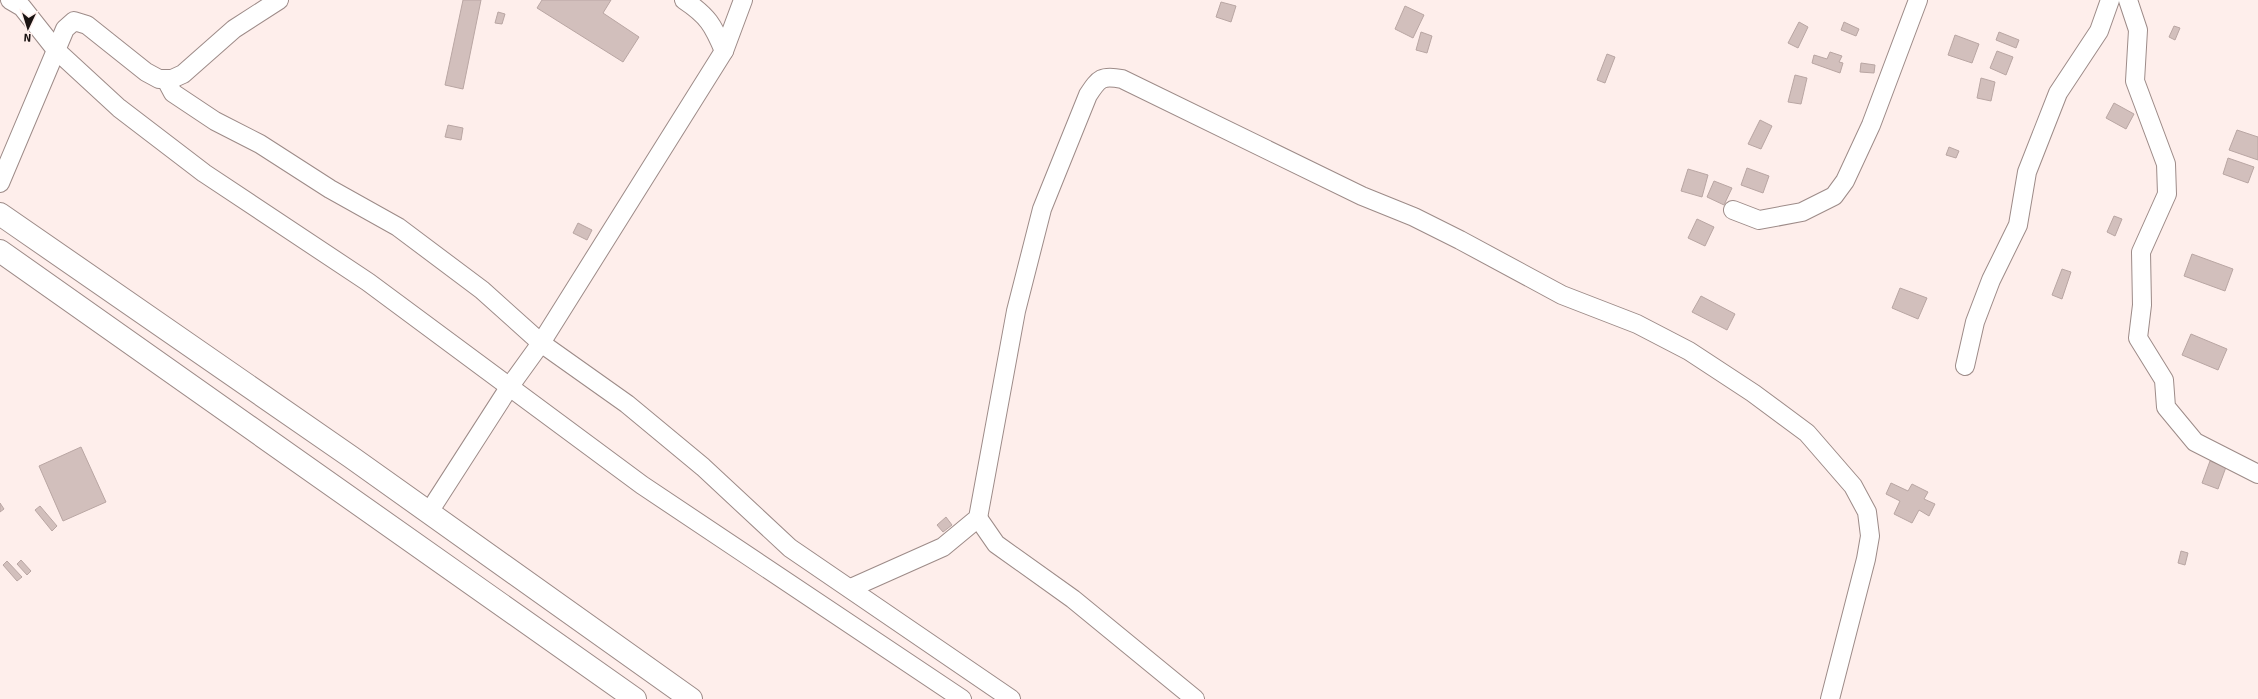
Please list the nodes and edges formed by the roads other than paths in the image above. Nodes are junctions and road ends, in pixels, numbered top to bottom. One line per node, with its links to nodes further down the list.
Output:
1 (10, 0): 8 (street)
2 (279, 0): 10 (street)
3 (684, 0): 9 (street)
4 (743, 0): 9 (street)
5 (1918, 0): 12 (street)
6 (2110, 0): 16 (street)
7 (2128, 0): 18 (street)
8 (56, 50): 10 (street); 11 (street); 17 (street)
9 (724, 51): 15 (street)
10 (166, 80): 15 (street)
11 (0, 183)
12 (1733, 210)
13 (0, 214): 19 (highway)
14 (0, 251): 22 (highway)
15 (541, 343): 17 (street); 21 (street)
16 (1965, 366)
17 (510, 386): 19 (street); 24 (street)
18 (2258, 474)
19 (429, 512): 23 (highway)
20 (978, 518): 21 (street); 26 (street); 27 (street)
21 (851, 588): 25 (street)
22 (635, 699)
23 (691, 699)
24 (962, 699)
25 (1011, 699)
26 (1195, 699)
27 (1830, 699)

